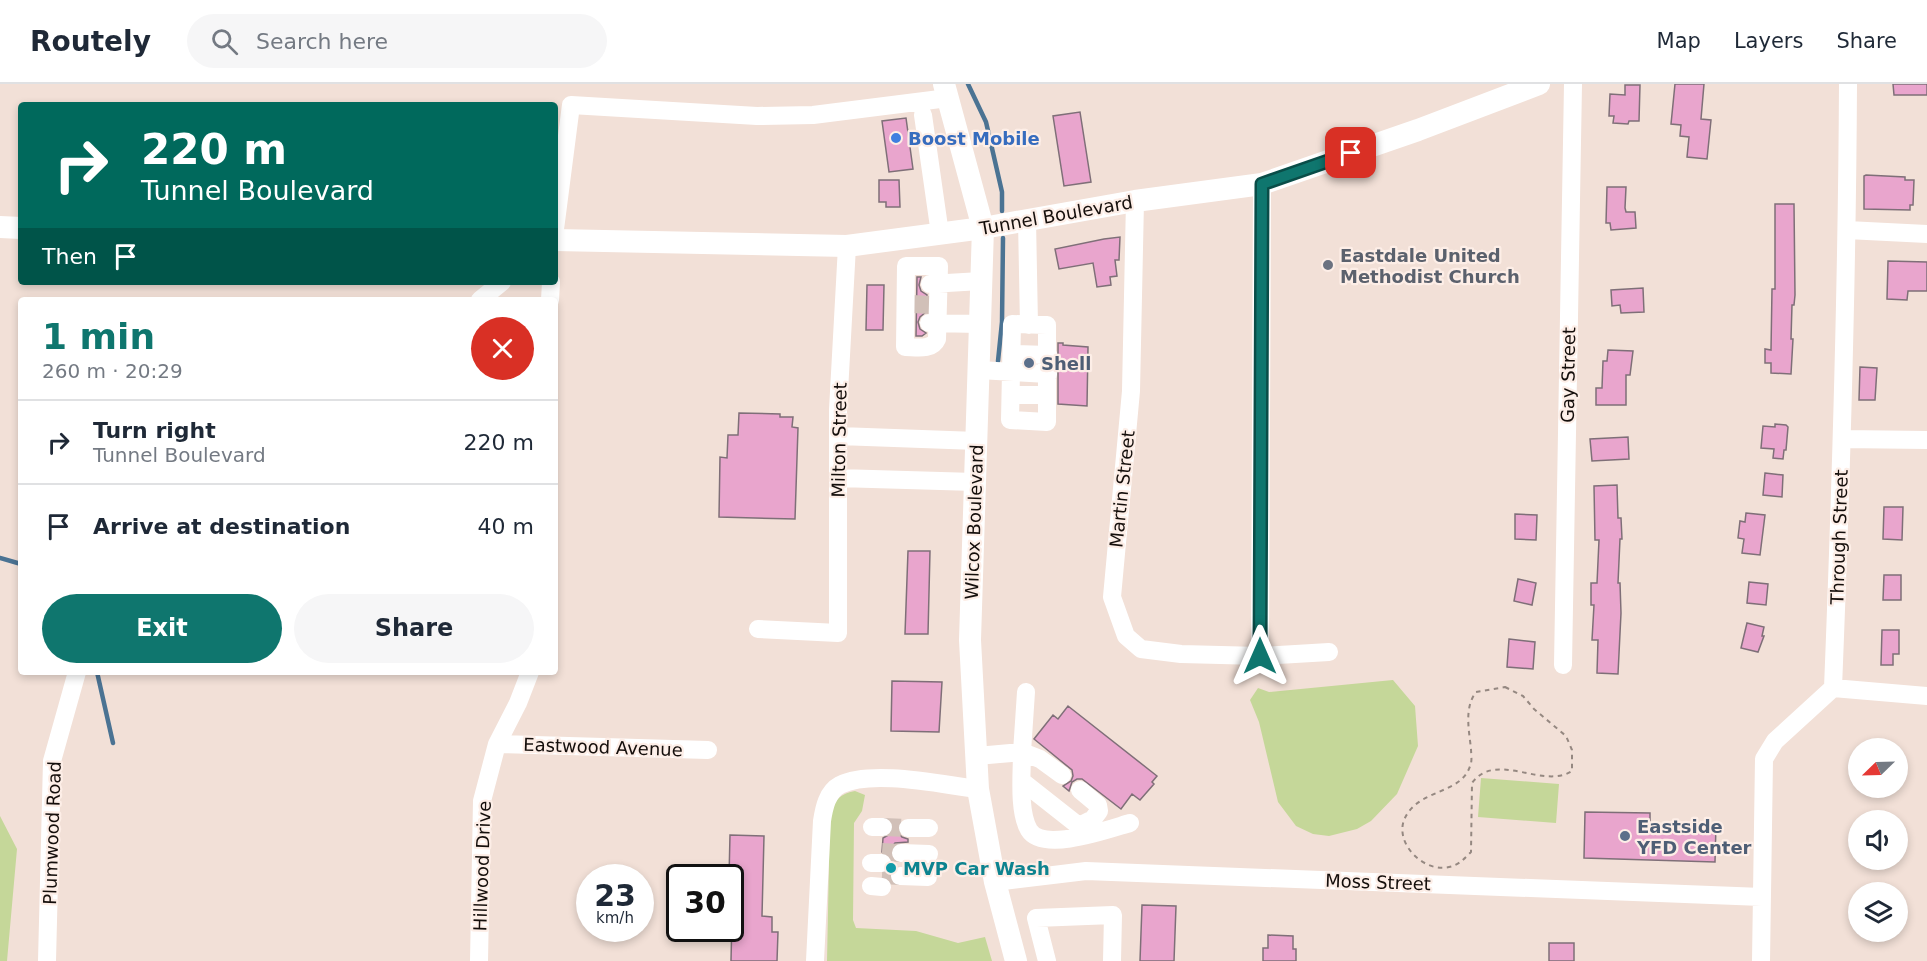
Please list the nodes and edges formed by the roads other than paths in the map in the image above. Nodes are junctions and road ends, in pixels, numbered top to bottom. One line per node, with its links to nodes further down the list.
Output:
1 (1539, 84): 8 (main road, Tunnel Boulevard)
2 (1573, 84): 43 (street, Gay Street)
3 (1848, 84): 15 (street, Through Street)
4 (946, 91): 6 (main road, Wilcox Boulevard); 10 (street)
5 (923, 116): 7 (street)
6 (957, 135): 7 (street); 14 (main road, Wilcox Boulevard)
7 (926, 141): 16 (street)
8 (1262, 184): 9 (main road, Tunnel Boulevard); 42 (street)
9 (1135, 201): 11 (main road, Tunnel Boulevard); 42 (street, Martin Street)
10 (558, 206)
11 (1027, 220): 14 (main road, Tunnel Boulevard); 27 (street)
12 (0, 227): 13 (main road)
13 (18, 228)
14 (983, 228): 16 (main road, Tunnel Boulevard); 22 (main road, Wilcox Boulevard)
15 (1847, 230): 17 (street); 35 (street, Through Street)
16 (940, 234): 18 (main road, Tunnel Boulevard)
17 (1927, 234)
18 (913, 238): 20 (main road, Tunnel Boulevard); 21 (street)
19 (558, 240): 20 (main road, Tunnel Boulevard)
20 (847, 246): 34 (street, Milton Street)
21 (920, 280): 22 (street); 25 (street); 25 (street)
22 (981, 281): 26 (main road, Wilcox Boulevard)
23 (498, 285): 24 (street)
24 (484, 297)
25 (921, 313): 26 (street)
26 (980, 324): 30 (main road, Wilcox Boulevard)
27 (1029, 325): 28 (street); 29 (street)
28 (1047, 354): 29 (street); 31 (street)
29 (1012, 363): 30 (street); 31 (street); 32 (street)
30 (979, 370): 37 (main road, Wilcox Boulevard)
31 (1047, 374): 33 (street)
32 (1011, 395): 33 (street); 33 (street)
33 (1047, 395)
34 (838, 436): 37 (street); 38 (street, Milton Street)
35 (1842, 439): 36 (street); 46 (street, Through Street)
36 (1927, 440)
37 (976, 441): 39 (main road, Wilcox Boulevard)
38 (838, 478): 39 (street); 40 (street, Milton Street)
39 (975, 482): 52 (main road, Wilcox Boulevard)
40 (758, 629)
41 (1329, 652): 42 (street, Martin Street)
42 (1260, 656)
43 (1563, 665)
44 (76, 675): 64 (street, Plumwood Road)
45 (529, 675): 49 (street, Hillwood Drive)
46 (1833, 688): 48 (street); 63 (street)
47 (1026, 692): 51 (street)
48 (1927, 696)
49 (497, 744): 50 (street, Eastwood Avenue); 65 (street, Hillwood Drive)
50 (708, 750)
51 (1022, 752): 52 (street); 53 (street); 54 (street)
52 (977, 756): 55 (main road, Wilcox Boulevard)
53 (1062, 775)
54 (1023, 782): 60 (street); 60 (street)
55 (978, 789): 62 (main road, Wilcox Boulevard); 66 (street)
56 (1080, 790): 60 (street)
57 (1130, 823): 60 (street)
58 (908, 828): 59 (street)
59 (929, 828)
60 (1084, 830)
61 (884, 870): 61 (street)
62 (995, 882): 63 (street, Moss Street); 67 (main road, Wilcox Boulevard)
63 (1762, 897): 70 (street)
64 (47, 961)
65 (479, 961)
66 (815, 961)
67 (1016, 961)
68 (1047, 961): 69 (street)
69 (1112, 961)
70 (1761, 961)

